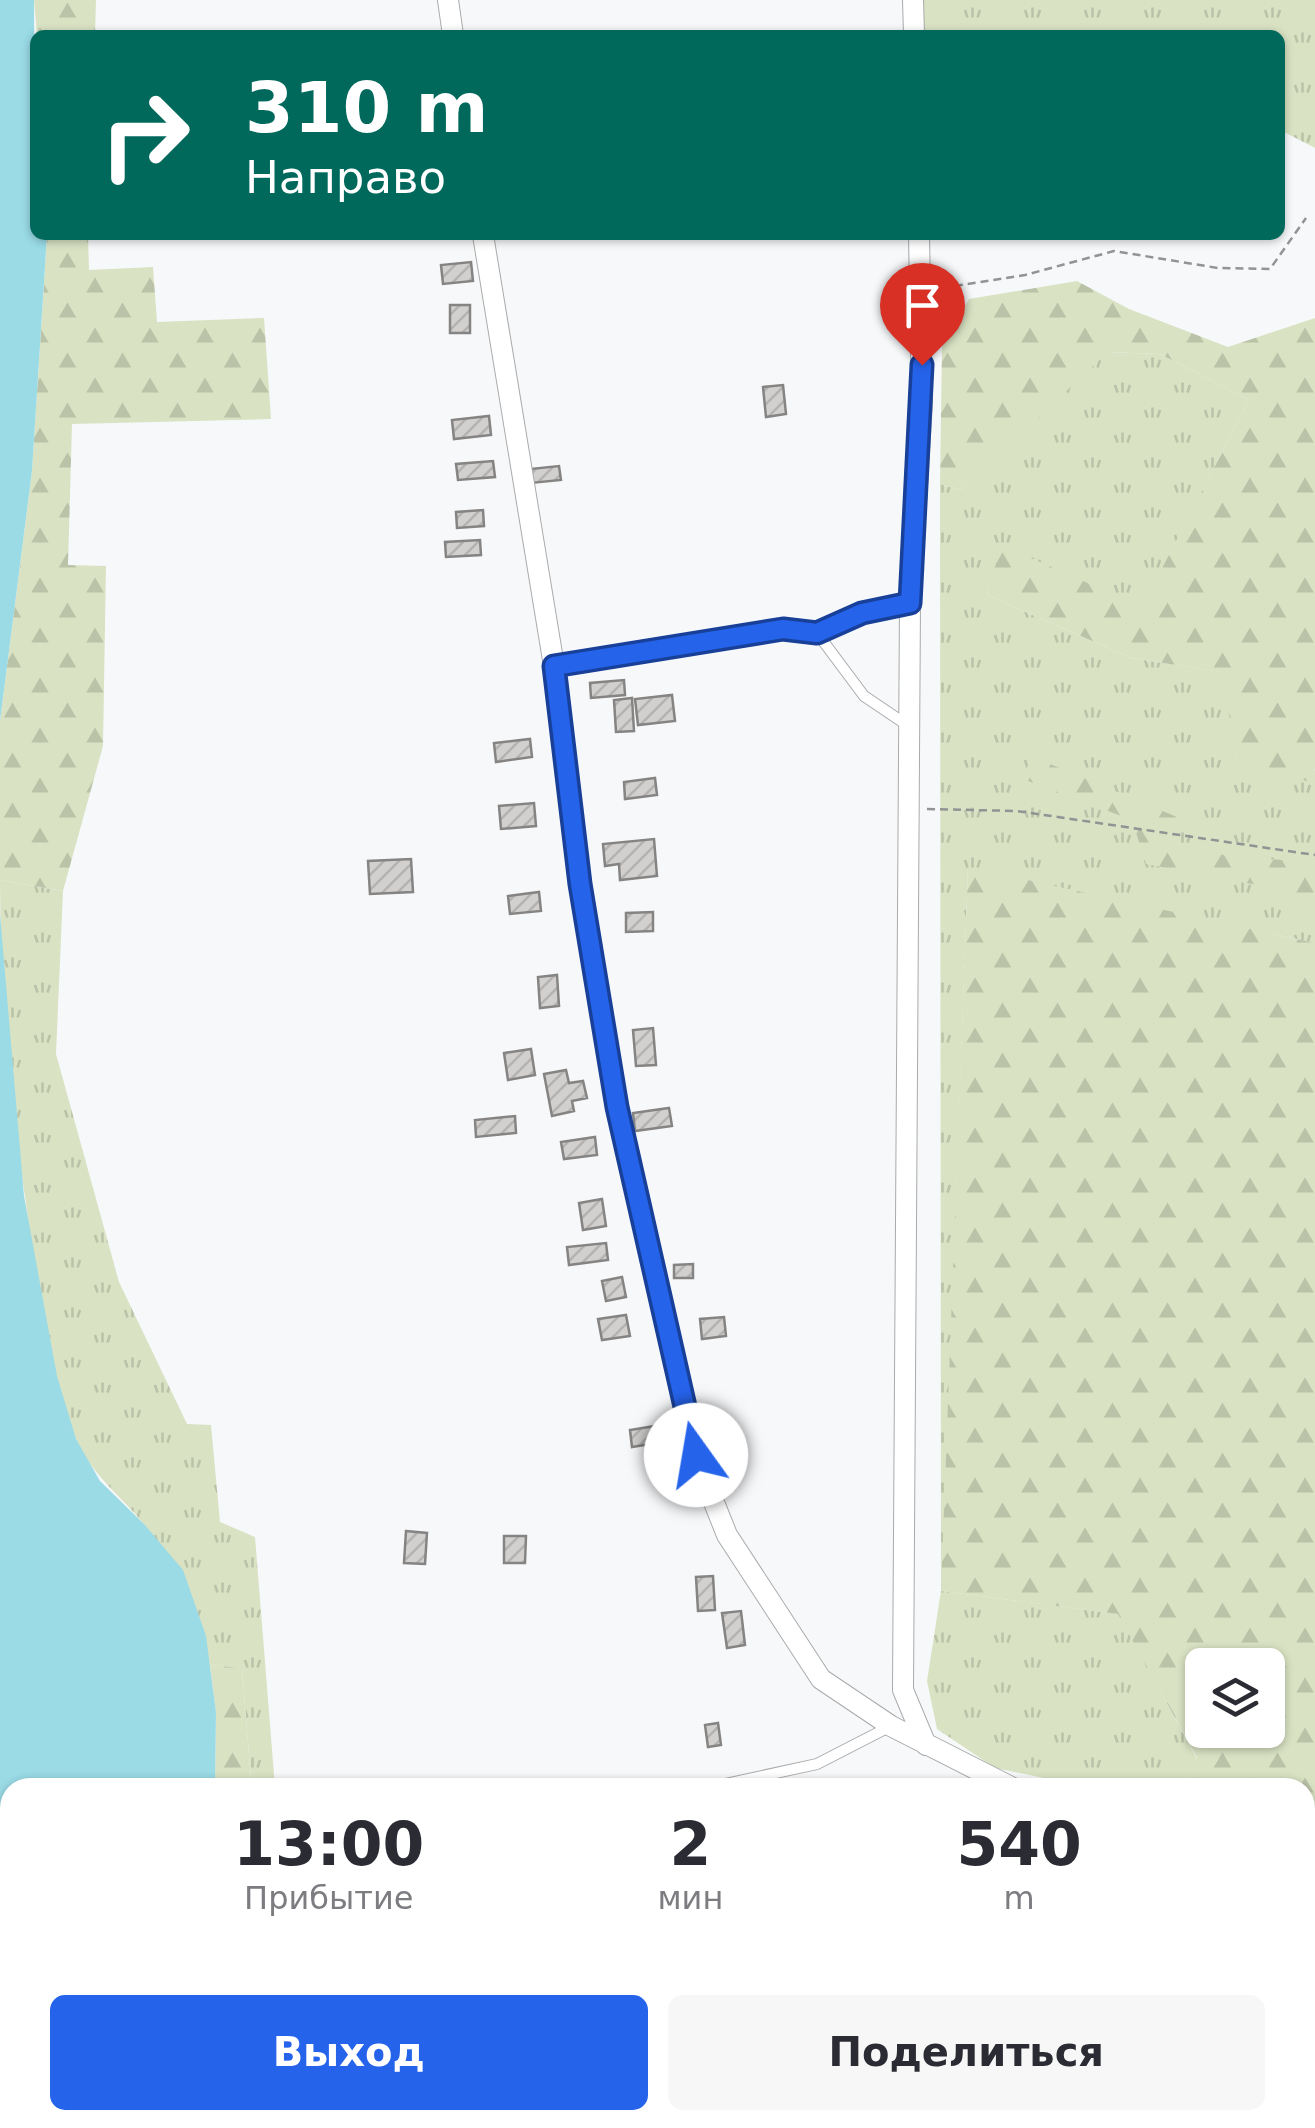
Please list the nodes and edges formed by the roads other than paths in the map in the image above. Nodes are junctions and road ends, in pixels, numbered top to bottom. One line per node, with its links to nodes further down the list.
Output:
1 (448, 0): 3 (street)
2 (913, 0): 4 (street)
3 (452, 30)
4 (914, 30)
5 (483, 240): 9 (street)
6 (919, 240): 7 (street)
7 (910, 603): 8 (lane); 10 (street)
8 (817, 633): 9 (lane); 10 (lane)
9 (554, 666): 11 (street)
10 (910, 728): 12 (street)
11 (891, 1726): 12 (street); 13 (lane)
12 (926, 1744): 14 (street)
13 (753, 1778)
14 (993, 1778)

